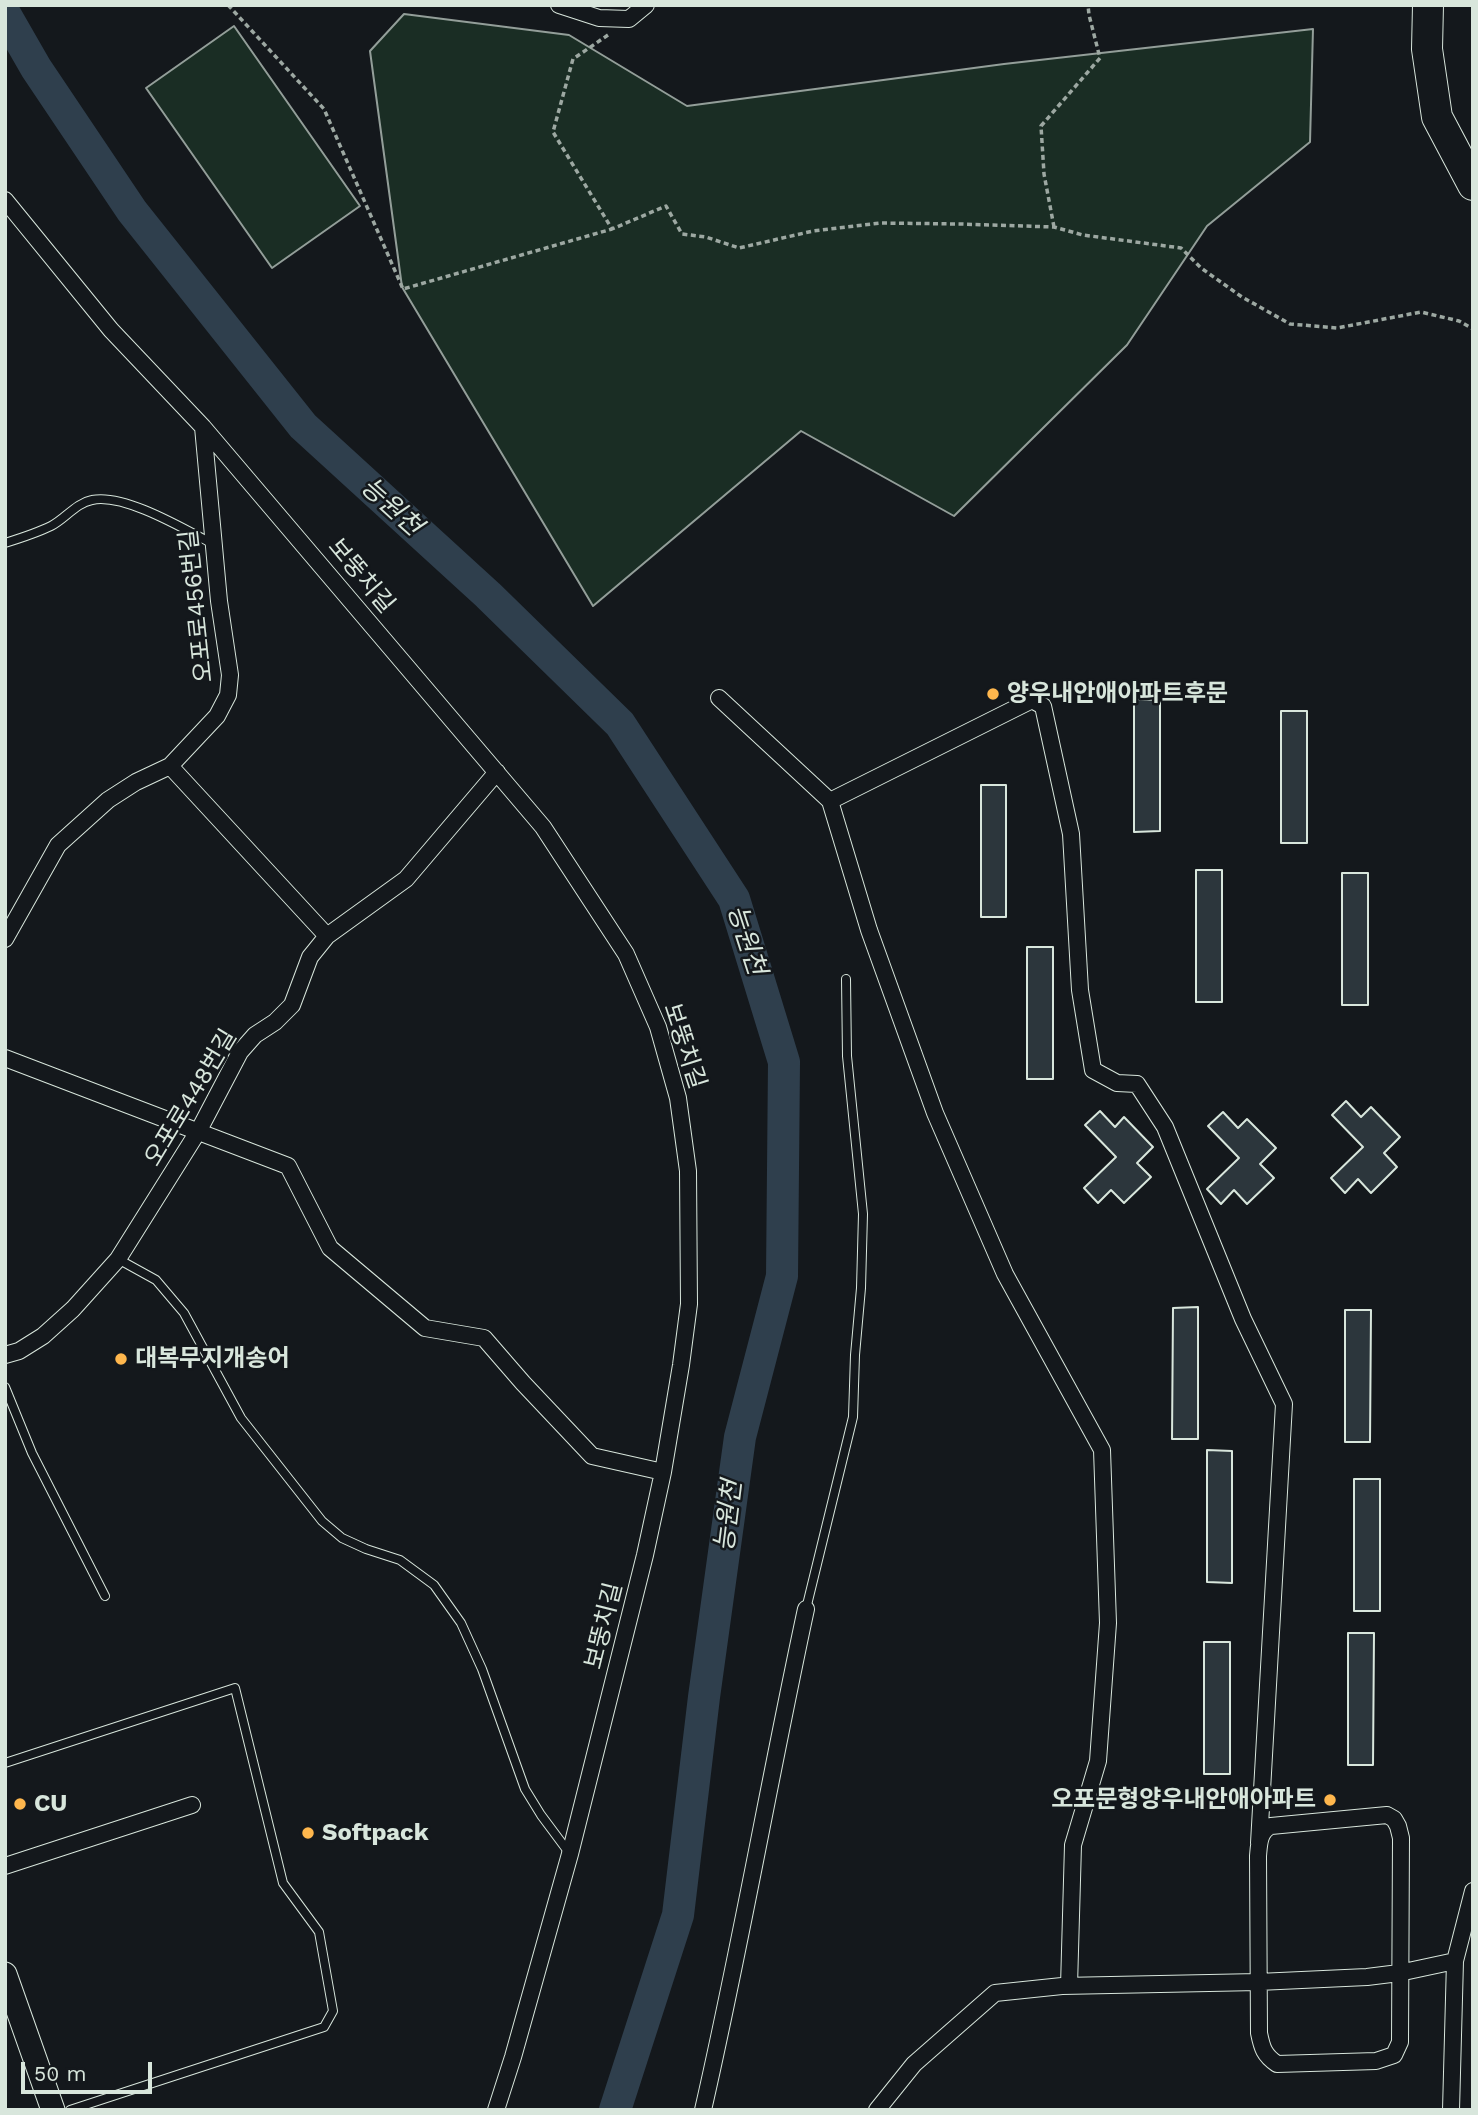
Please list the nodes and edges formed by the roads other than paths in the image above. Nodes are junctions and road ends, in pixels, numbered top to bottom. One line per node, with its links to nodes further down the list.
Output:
1 (559, 5): 2 (street)
2 (646, 5)
3 (1428, 5): 6 (highway)
4 (1448, 5): 5 (highway)
5 (1473, 140)
6 (1473, 185)
7 (5, 200): 8 (street, 보뚱치길)
8 (203, 427): 10 (street, 오포로456번길); 13 (street, 보뚱치길)
9 (5, 543): 10 (lane)
10 (213, 544): 12 (street, 오포로456번길)
11 (719, 698): 14 (street)
12 (170, 766): 15 (street); 16 (street, 오포로456번길)
13 (497, 772): 15 (street, 오포로448번길); 23 (street, 보뚱치길)
14 (830, 801): 28 (street); 36 (street)
15 (327, 936): 19 (street, 오포로448번길)
16 (5, 939)
17 (846, 979): 25 (lane)
18 (5, 1058): 19 (street)
19 (199, 1130): 20 (street, 오포로448번길); 23 (street)
20 (118, 1259): 21 (street, 오포로448번길); 29 (lane)
21 (5, 1355)
22 (5, 1387): 24 (lane)
23 (663, 1472): 29 (street, 보뚱치길)
24 (104, 1596)
25 (806, 1609): 40 (street)
26 (5, 1763): 38 (lane)
27 (192, 1805): 30 (street)
28 (1259, 1843): 33 (street); 35 (street)
29 (570, 1854): 39 (street, 보뚱치길)
30 (5, 1866)
31 (1473, 1891): 32 (street)
32 (1455, 1961): 33 (street); 42 (street)
33 (1399, 1973): 35 (street); 35 (street)
34 (6, 1980): 37 (street)
35 (1258, 1982): 36 (street)
36 (1069, 1986): 41 (street)
37 (53, 2110)
38 (70, 2110)
39 (496, 2110)
40 (703, 2110)
41 (877, 2110)
42 (1451, 2110)

